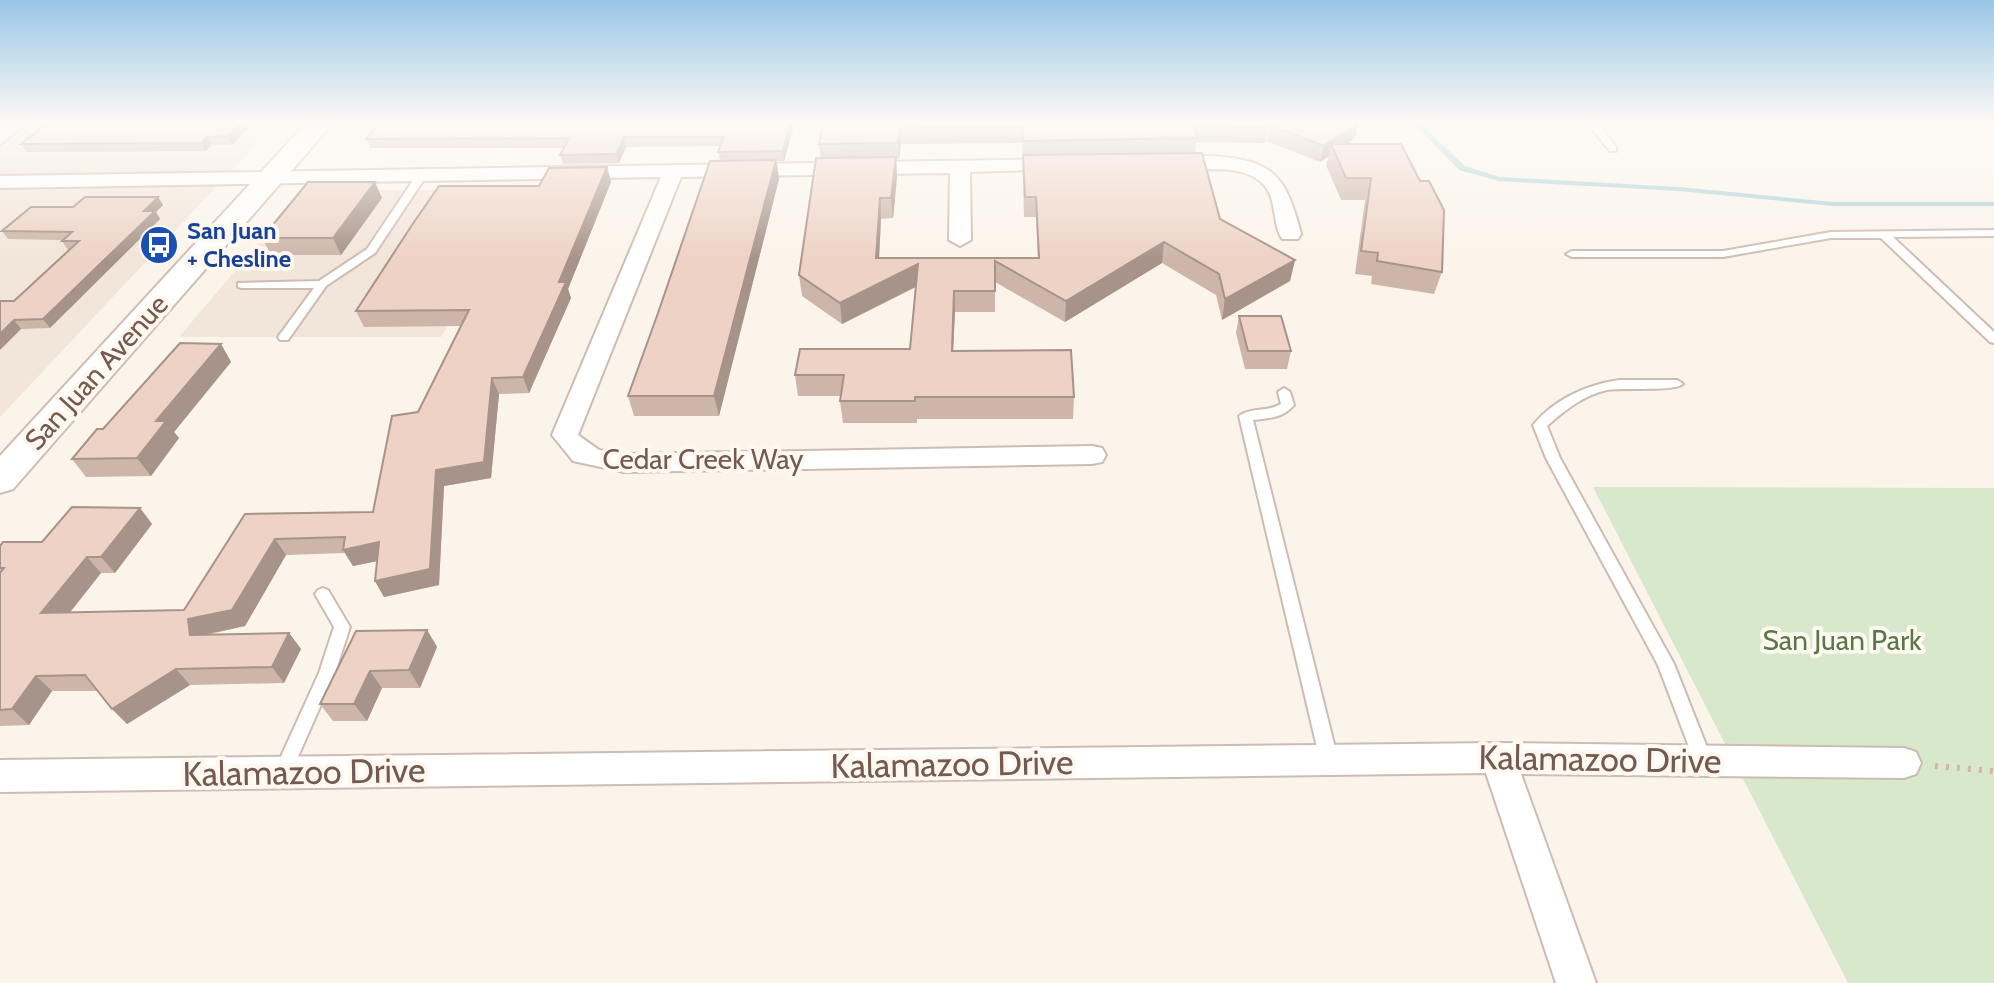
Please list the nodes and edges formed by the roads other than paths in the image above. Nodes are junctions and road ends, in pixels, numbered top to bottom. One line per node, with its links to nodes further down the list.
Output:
1 (960, 167): 12 (street)
2 (279, 168): 7 (main road, San Juan Avenue)
3 (835, 168): 5 (street)
4 (1237, 168): 10 (street)
5 (674, 169): 6 (street); 20 (street, Cedar Creek Way)
6 (424, 172): 7 (street); 14 (lane)
7 (271, 177): 8 (street); 21 (main road, San Juan Avenue)
8 (0, 182)
9 (1994, 233): 11 (lane)
10 (1290, 234)
11 (1883, 234): 13 (lane); 17 (lane)
12 (960, 240)
13 (1572, 254)
14 (322, 284): 15 (lane); 16 (lane)
15 (242, 285)
16 (284, 337)
17 (1994, 339)
18 (1677, 384): 25 (lane)
19 (1284, 392): 24 (lane)
20 (1092, 455)
21 (0, 480)
22 (323, 594): 27 (lane)
23 (1498, 758): 24 (street, Kalamazoo Drive); 25 (street, Kalamazoo Drive); 29 (street)
24 (1329, 760): 27 (street, Kalamazoo Drive)
25 (1703, 760): 26 (street, Kalamazoo Drive)
26 (1904, 763)
27 (283, 773): 28 (street, Kalamazoo Drive)
28 (0, 776)
29 (1576, 983)

